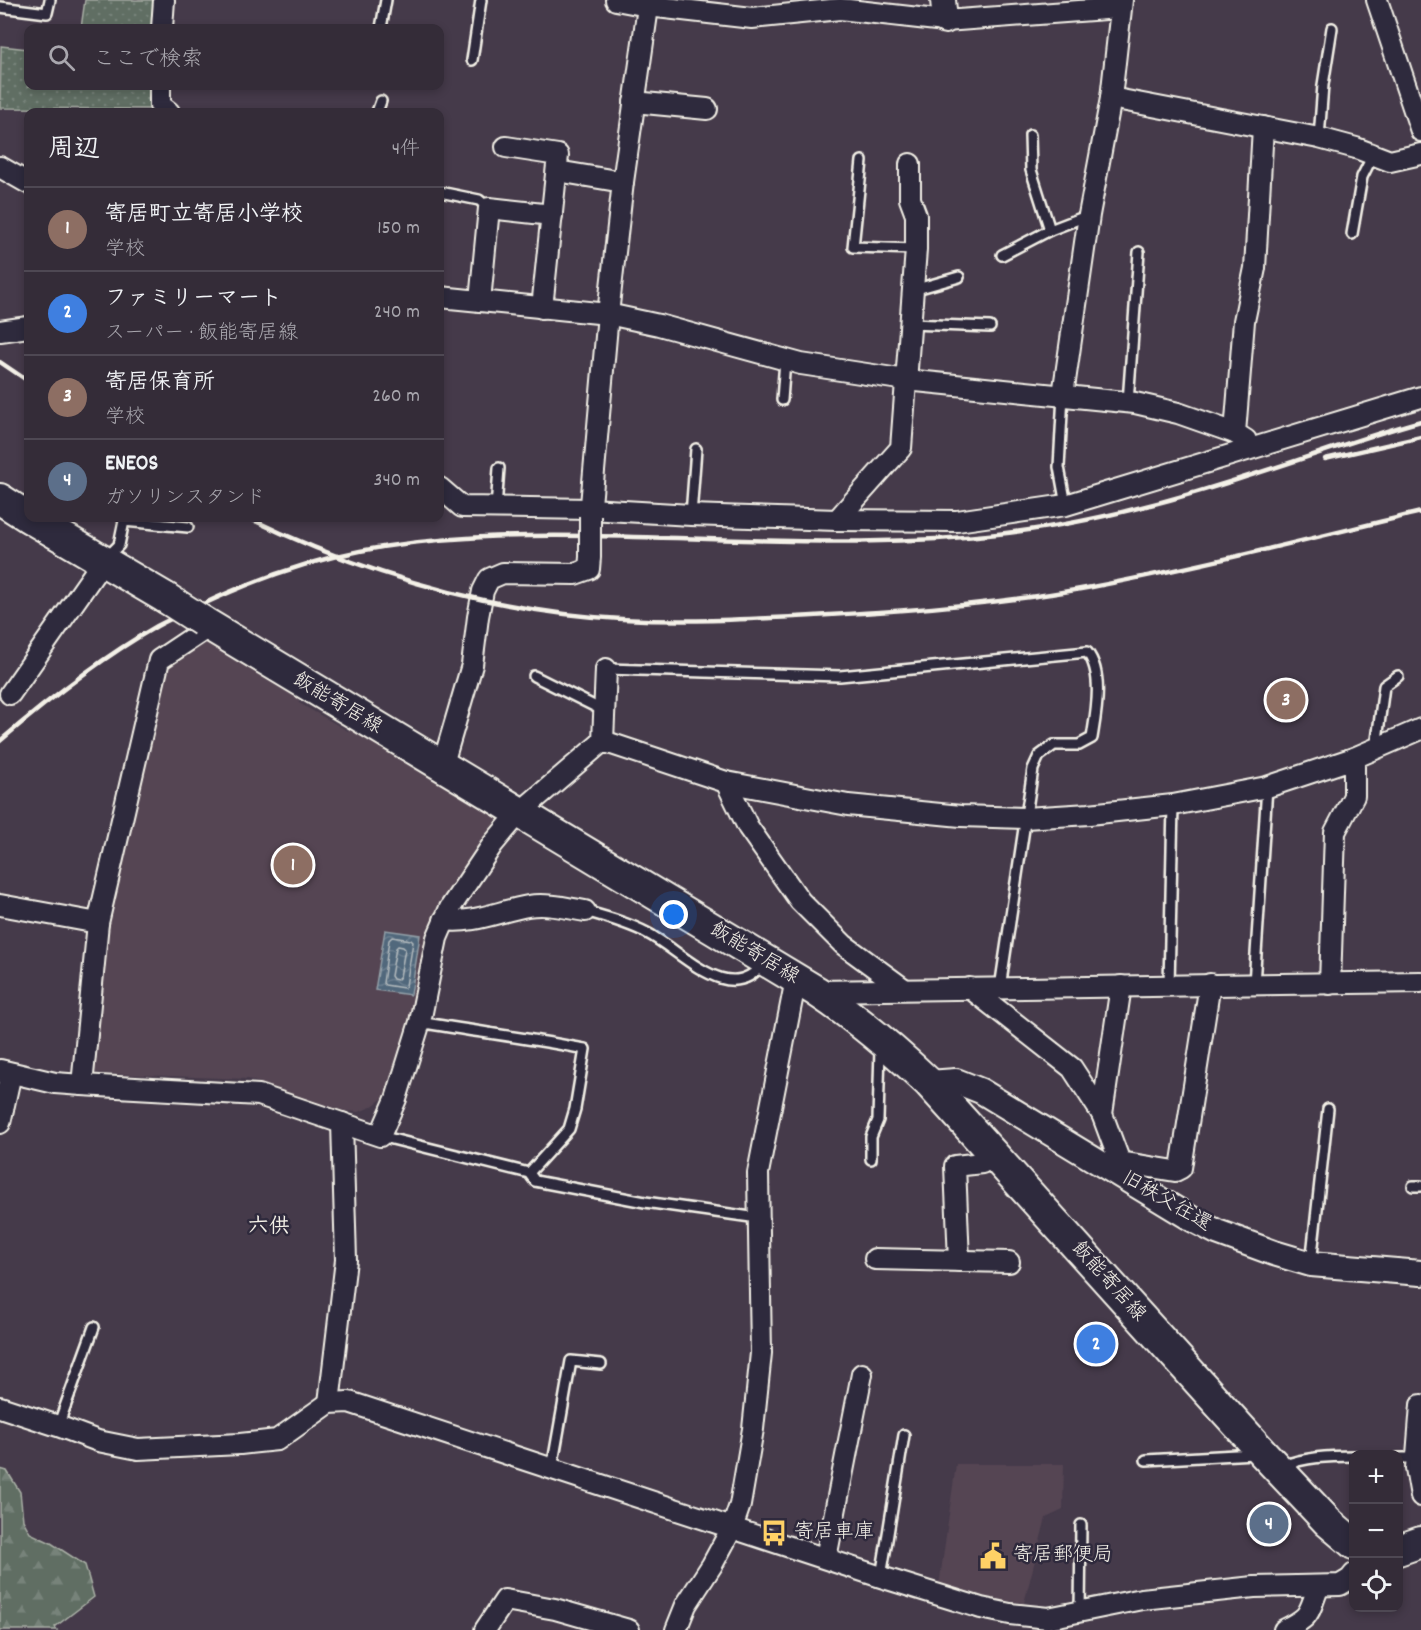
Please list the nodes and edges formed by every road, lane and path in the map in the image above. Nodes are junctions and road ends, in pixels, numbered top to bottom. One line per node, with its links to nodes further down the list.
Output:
1 (50, 0): 10 (lane)
2 (164, 0): 12 (street)
3 (386, 0): 13 (lane)
4 (482, 0): 15 (lane)
5 (616, 0): 7 (street)
6 (1377, 0): 24 (street)
7 (648, 3): 9 (street); 19 (street)
8 (1121, 4): 11 (street); 17 (street)
9 (809, 6): 11 (street)
10 (0, 7)
11 (944, 10)
12 (162, 24)
13 (382, 24)
14 (1332, 28): 26 (lane)
15 (472, 60)
16 (160, 90): 20 (street)
17 (1111, 98): 23 (street); 39 (street)
18 (381, 100): 21 (lane)
19 (634, 102): 22 (street); 35 (street)
20 (164, 108)
21 (378, 108)
22 (707, 109)
23 (1263, 127): 26 (street); 61 (street)
24 (1421, 131)
25 (1030, 135): 40 (lane)
26 (1319, 138): 29 (street)
27 (506, 147): 33 (street)
28 (1421, 154): 29 (street)
29 (1373, 155): 41 (lane)
30 (862, 161): 42 (lane)
31 (910, 164): 42 (street)
32 (0, 166): 34 (street)
33 (557, 171): 35 (street); 38 (street)
34 (24, 181)
35 (623, 182): 50 (street)
36 (444, 193): 37 (lane)
37 (489, 208): 38 (street); 48 (street)
38 (552, 214): 49 (street)
39 (1089, 214): 40 (lane); 57 (street)
40 (1050, 230): 44 (lane)
41 (1352, 234)
42 (916, 249): 46 (street)
43 (1139, 252): 60 (lane)
44 (1002, 255)
45 (959, 277): 46 (lane)
46 (913, 290): 51 (street)
47 (444, 297): 48 (street)
48 (480, 301): 49 (street)
49 (542, 308): 50 (street)
50 (608, 314): 55 (street); 69 (street)
51 (910, 324): 52 (lane); 56 (street)
52 (990, 327)
53 (24, 328): 54 (street)
54 (0, 331)
55 (785, 360): 56 (street); 59 (lane)
56 (906, 380): 57 (street); 72 (street)
57 (1063, 395): 60 (street); 67 (lane)
58 (1421, 397): 62 (street)
59 (782, 400)
60 (1128, 402): 61 (street)
61 (1235, 433): 62 (street)
62 (1258, 448): 67 (street)
63 (696, 449): 71 (lane)
64 (499, 468): 68 (lane)
65 (444, 491): 68 (street)
66 (0, 500): 70 (main road, 飯能寄居線)
67 (1066, 505): 72 (street)
68 (496, 508): 69 (street)
69 (590, 512): 71 (street); 88 (street, bridge)
70 (24, 514)
71 (691, 515): 72 (street)
72 (837, 520)
73 (37, 522): 77 (main road, 飯能寄居線)
74 (124, 522): 77 (lane)
75 (133, 522): 76 (lane)
76 (188, 528)
77 (103, 561): 78 (main road, 飯能寄居線, bridge); 82 (street)
78 (206, 623): 88 (main road, 飯能寄居線); 97 (street)
79 (606, 669): 83 (street); 93 (lane)
80 (534, 676): 83 (lane)
81 (1398, 676): 86 (lane)
82 (5, 696)
83 (604, 711): 85 (street)
84 (1421, 729): 86 (street)
85 (603, 741): 89 (street); 92 (street)
86 (1376, 748): 87 (street)
87 (1354, 758): 90 (street); 102 (street)
88 (442, 767): 92 (main road, 飯能寄居線)
89 (726, 782): 93 (street); 108 (street)
90 (1267, 787): 91 (street); 101 (lane)
91 (1173, 805): 93 (street); 104 (lane)
92 (519, 813): 96 (street); 98 (main road, 飯能寄居線)
93 (1025, 818): 107 (lane)
94 (0, 905): 97 (street)
95 (585, 911): 96 (street); 98 (lane)
96 (444, 920): 109 (street)
97 (98, 923): 113 (street)
98 (765, 960): 103 (main road, 飯能寄居線)
99 (1421, 982): 102 (street)
100 (1210, 984): 101 (street); 104 (street); 121 (street)
101 (1254, 984): 102 (street)
102 (1330, 984)
103 (806, 985): 108 (street); 110 (main road, 飯能寄居線); 123 (street)
104 (1169, 985): 105 (street)
105 (1121, 986): 107 (street); 115 (street)
106 (970, 988): 107 (street); 108 (street); 115 (street)
107 (1000, 988)
108 (904, 989)
109 (420, 1022): 118 (street); 122 (lane)
110 (881, 1038): 112 (main road, 飯能寄居線); 120 (lane)
111 (5, 1072): 113 (street); 116 (street)
112 (929, 1083): 119 (main road, 飯能寄居線); 121 (street, 旧秩父往還)
113 (82, 1086): 117 (street)
114 (1328, 1109): 127 (lane)
115 (1102, 1114): 121 (street)
116 (0, 1123)
117 (342, 1123): 118 (street); 132 (street)
118 (380, 1136): 122 (lane)
119 (993, 1154): 125 (street); 140 (main road, 飯能寄居線)
120 (871, 1159)
121 (1124, 1171): 127 (street, 旧秩父往還)
122 (530, 1173): 123 (lane)
123 (758, 1218): 144 (street)
124 (875, 1259): 125 (street)
125 (959, 1261): 126 (street)
126 (1009, 1262)
127 (1311, 1264): 128 (street, 旧秩父往還)
128 (1421, 1273)
129 (94, 1327): 135 (lane)
130 (601, 1364): 141 (lane)
131 (862, 1374): 146 (street)
132 (329, 1403): 135 (street); 141 (street)
133 (1421, 1405): 138 (street)
134 (0, 1407): 135 (street)
135 (58, 1426)
136 (904, 1435): 147 (lane)
137 (1349, 1456): 140 (lane)
138 (1407, 1458): 142 (street)
139 (1146, 1460): 140 (lane)
140 (1270, 1461): 145 (main road, 飯能寄居線)
141 (552, 1468): 144 (street)
142 (1421, 1496)
143 (1081, 1525): 150 (lane)
144 (732, 1528): 146 (street); 153 (street)
145 (1349, 1540)
146 (826, 1558): 147 (street)
147 (881, 1577): 150 (street)
148 (1349, 1580): 149 (street)
149 (1319, 1586): 150 (street); 154 (street)
150 (1080, 1613)
151 (485, 1630): 152 (street)
152 (629, 1630)
153 (676, 1630)
154 (1284, 1630)

